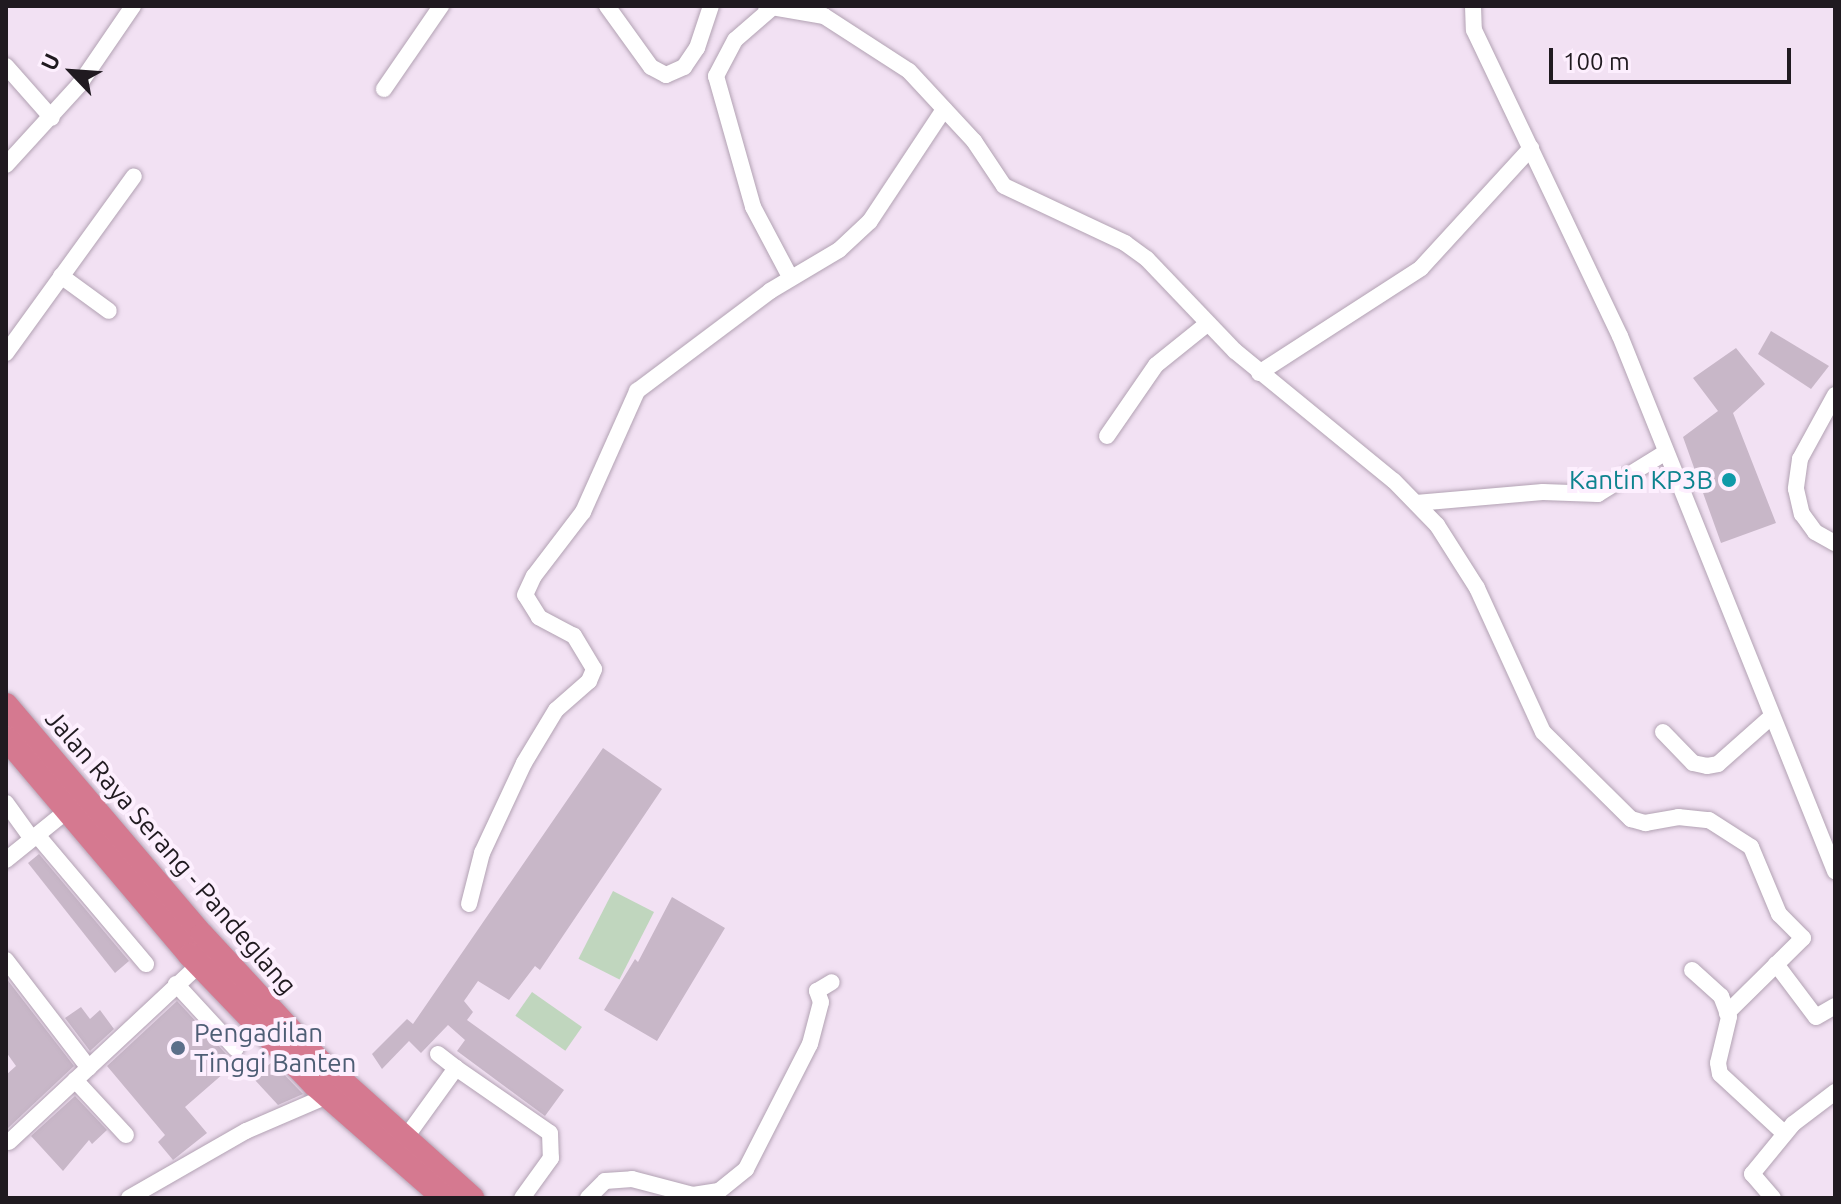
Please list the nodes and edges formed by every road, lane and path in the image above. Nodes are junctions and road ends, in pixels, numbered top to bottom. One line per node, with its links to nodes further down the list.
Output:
1 (133, 6): 11 (street)
2 (441, 6): 9 (street)
3 (607, 6): 4 (street)
4 (711, 6)
5 (766, 6): 7 (street)
6 (1473, 6): 12 (street)
7 (773, 7): 10 (street); 16 (street)
8 (6, 66): 11 (street)
9 (384, 89)
10 (944, 109): 16 (street); 18 (street)
11 (52, 118): 13 (street)
12 (1531, 148): 20 (street); 23 (street)
13 (6, 165)
14 (134, 176): 15 (street)
15 (61, 276): 17 (street); 19 (street)
16 (790, 277): 35 (street)
17 (109, 311)
18 (1207, 324): 20 (street); 22 (street)
19 (6, 353)
20 (1259, 373): 24 (street)
21 (1835, 395): 25 (street)
22 (1107, 436)
23 (1666, 452): 24 (street); 27 (street)
24 (1416, 503): 39 (street)
25 (1835, 543)
26 (6, 705): 31 (highway, Jalan Raya Serang - Pandeglang)
27 (1772, 716): 28 (street); 34 (street)
28 (1663, 732)
29 (6, 738): 31 (highway, Jalan Raya Serang - Pandeglang)
30 (6, 803): 32 (street)
31 (75, 805): 32 (street); 36 (highway, Jalan Raya Serang - Pandeglang)
32 (34, 837): 33 (street); 38 (street)
33 (6, 860)
34 (1835, 871)
35 (469, 904)
36 (192, 940): 40 (highway, Jalan Raya Serang - Pandeglang); 48 (highway, Jalan Raya Serang - Pandeglang)
37 (6, 960): 49 (street)
38 (146, 964)
39 (1776, 964): 44 (street); 45 (street)
40 (199, 965): 43 (street); 48 (highway, Jalan Raya Serang - Pandeglang)
41 (1692, 970): 45 (street)
42 (832, 982): 62 (street)
43 (176, 984): 46 (street); 49 (street)
44 (1835, 1006)
45 (1727, 1013): 54 (street)
46 (236, 1049)
47 (438, 1054): 50 (street)
48 (309, 1064): 53 (highway, Jalan Raya Serang - Pandeglang); 56 (highway, Jalan Raya Serang - Pandeglang)
49 (89, 1068): 51 (street)
50 (456, 1068): 56 (street); 61 (street)
51 (75, 1080): 55 (street); 57 (street)
52 (1835, 1092): 54 (street)
53 (327, 1096): 58 (street); 59 (highway, Jalan Raya Serang - Pandeglang)
54 (1784, 1133): 63 (street)
55 (126, 1135)
56 (404, 1140): 60 (highway, Jalan Raya Serang - Pandeglang)
57 (9, 1142)
58 (129, 1198)
59 (444, 1198)
60 (472, 1198)
61 (522, 1198)
62 (588, 1198)
63 (1773, 1198)

